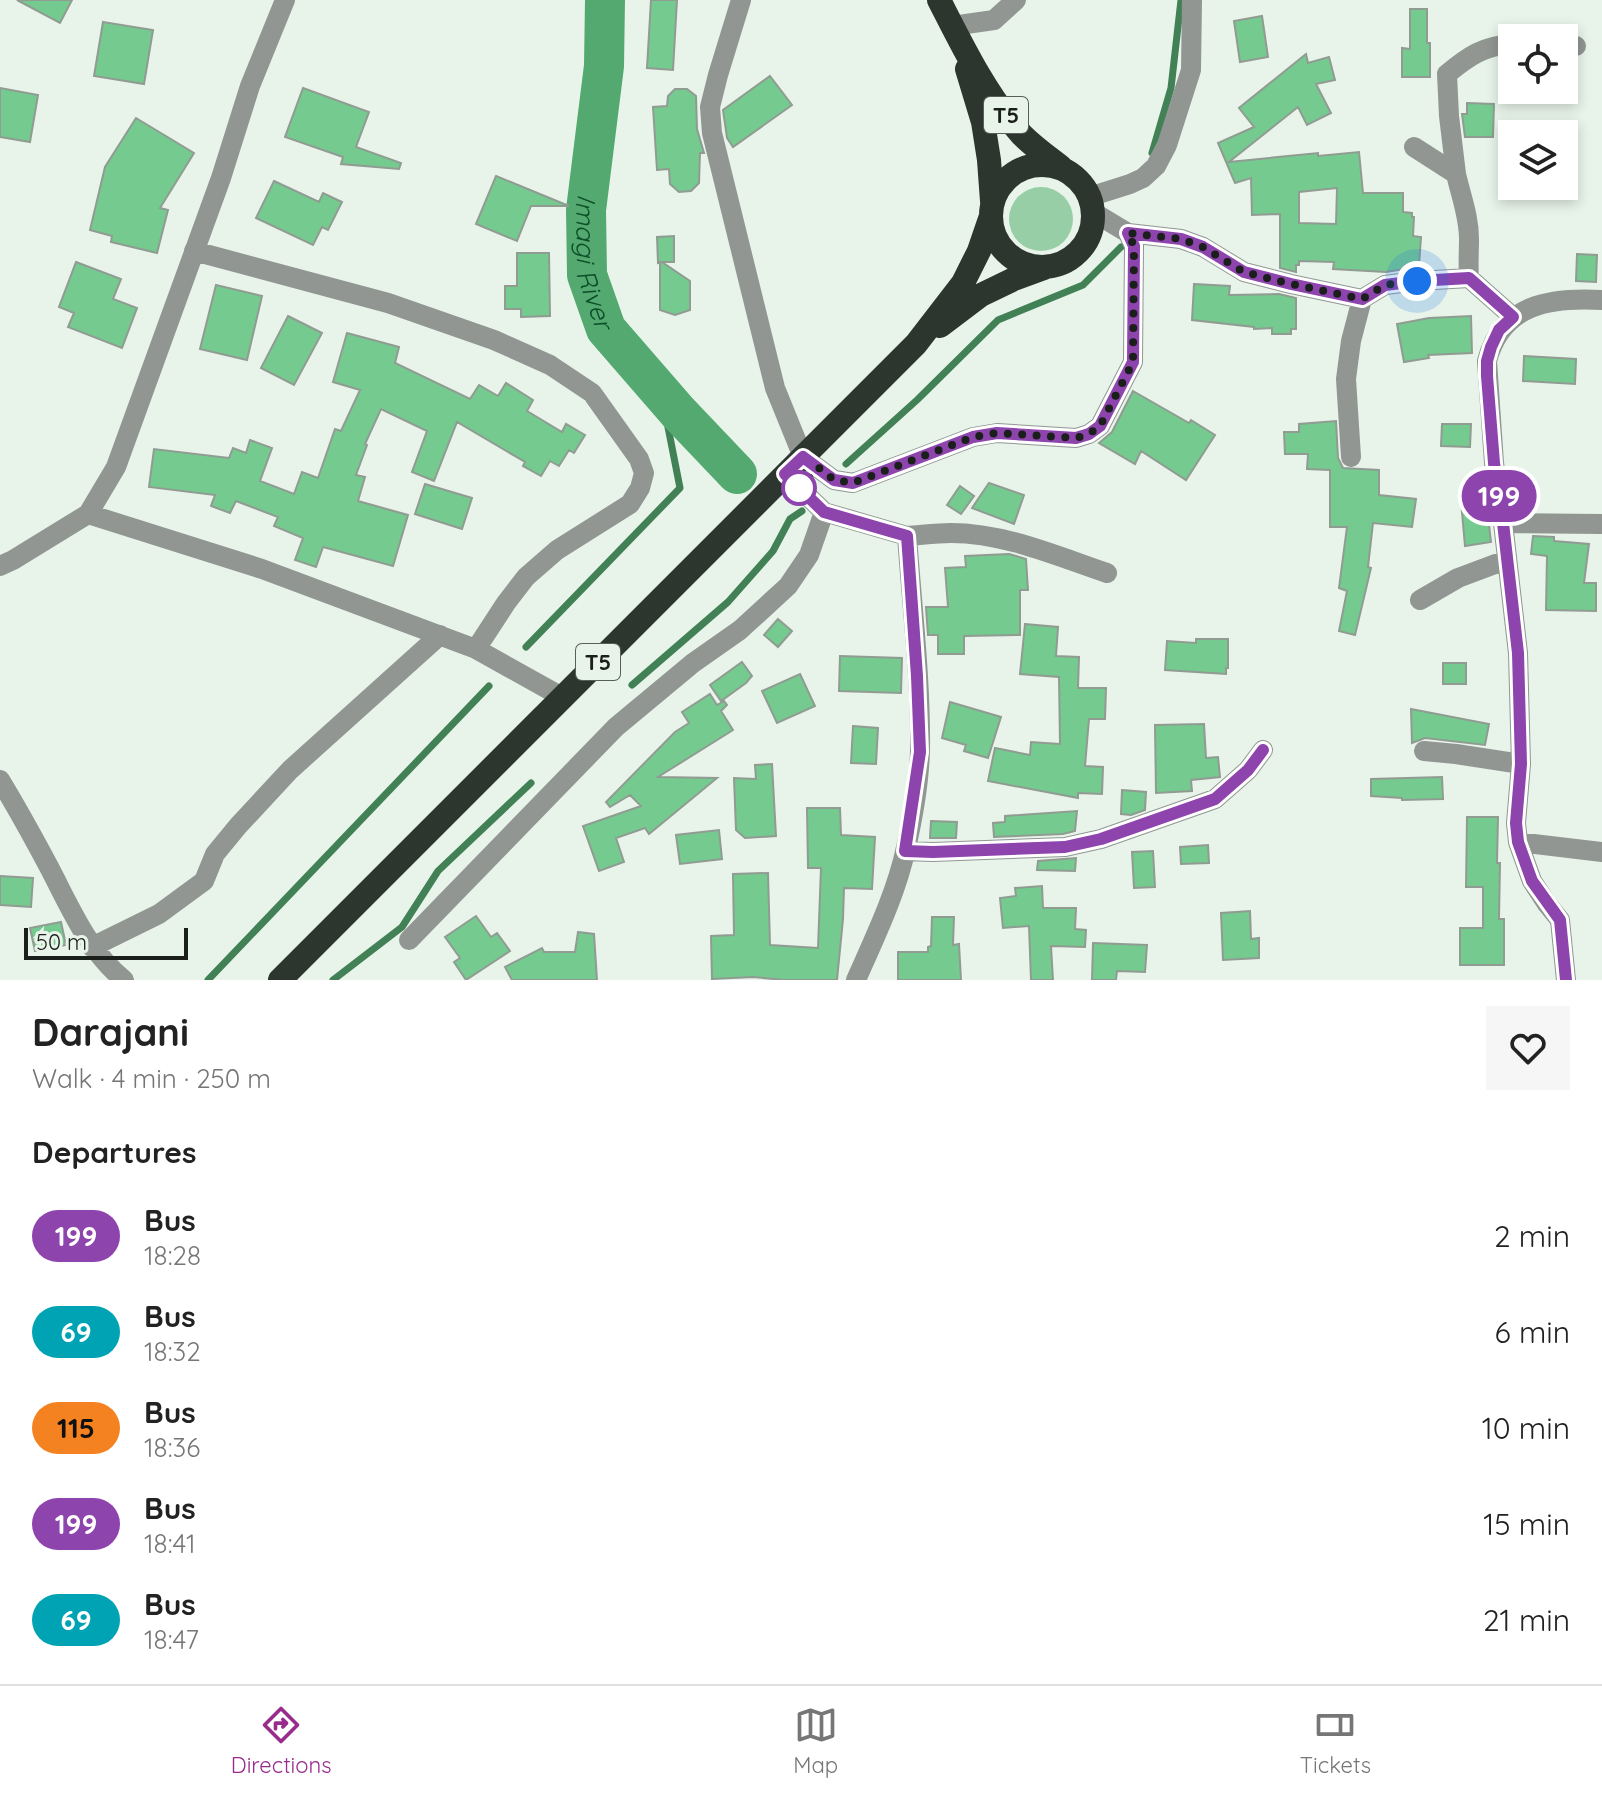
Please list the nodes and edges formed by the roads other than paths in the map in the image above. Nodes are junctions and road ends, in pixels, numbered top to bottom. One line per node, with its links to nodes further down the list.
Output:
1 (285, 0): 16 (street)
2 (741, 0): 23 (street)
3 (939, 0): 8 (highway, T5)
4 (985, 0): 7 (street)
5 (1016, 0): 7 (street)
6 (1192, 0): 13 (street)
7 (994, 20): 8 (street)
8 (955, 33): 12 (highway, T5); 14 (highway, T5)
9 (1498, 45): 11 (street)
10 (1414, 147): 11 (street)
11 (1456, 174): 18 (street)
12 (1072, 175): 13 (highway, T5); 14 (highway, T5)
13 (1091, 205): 15 (street); 17 (highway, T5)
14 (991, 210): 17 (highway, T5); 22 (highway, T5)
15 (1128, 233): 19 (street); 23 (street)
16 (194, 251): 27 (street); 36 (street)
17 (1047, 267): 22 (highway, T5)
18 (1469, 278): 19 (street); 21 (street)
19 (1362, 299): 24 (street)
20 (1602, 300): 21 (street)
21 (1513, 317): 28 (street)
22 (916, 344): 23 (highway, T5)
23 (803, 457): 25 (highway, T5)
24 (1351, 457)
25 (785, 474): 26 (street); 37 (highway, T5)
26 (824, 512): 30 (street); 45 (street)
27 (88, 514): 32 (street); 35 (street)
28 (1503, 523): 29 (street); 31 (street)
29 (1602, 524)
30 (907, 536): 33 (street); 43 (street)
31 (1506, 560): 34 (street); 40 (street)
32 (0, 566)
33 (1107, 573)
34 (1420, 600)
35 (440, 635): 36 (street); 46 (street)
36 (476, 649): 37 (street)
37 (562, 697): 48 (highway, T5)
38 (1263, 750): 43 (street)
39 (1424, 751): 40 (street)
40 (1521, 764): 42 (street)
41 (0, 780): 46 (street)
42 (1518, 842): 44 (street); 50 (street)
43 (905, 851): 49 (street)
44 (1602, 852)
45 (409, 940)
46 (92, 947): 47 (street)
47 (124, 980)
48 (280, 980)
49 (856, 980)
50 (1566, 980)

